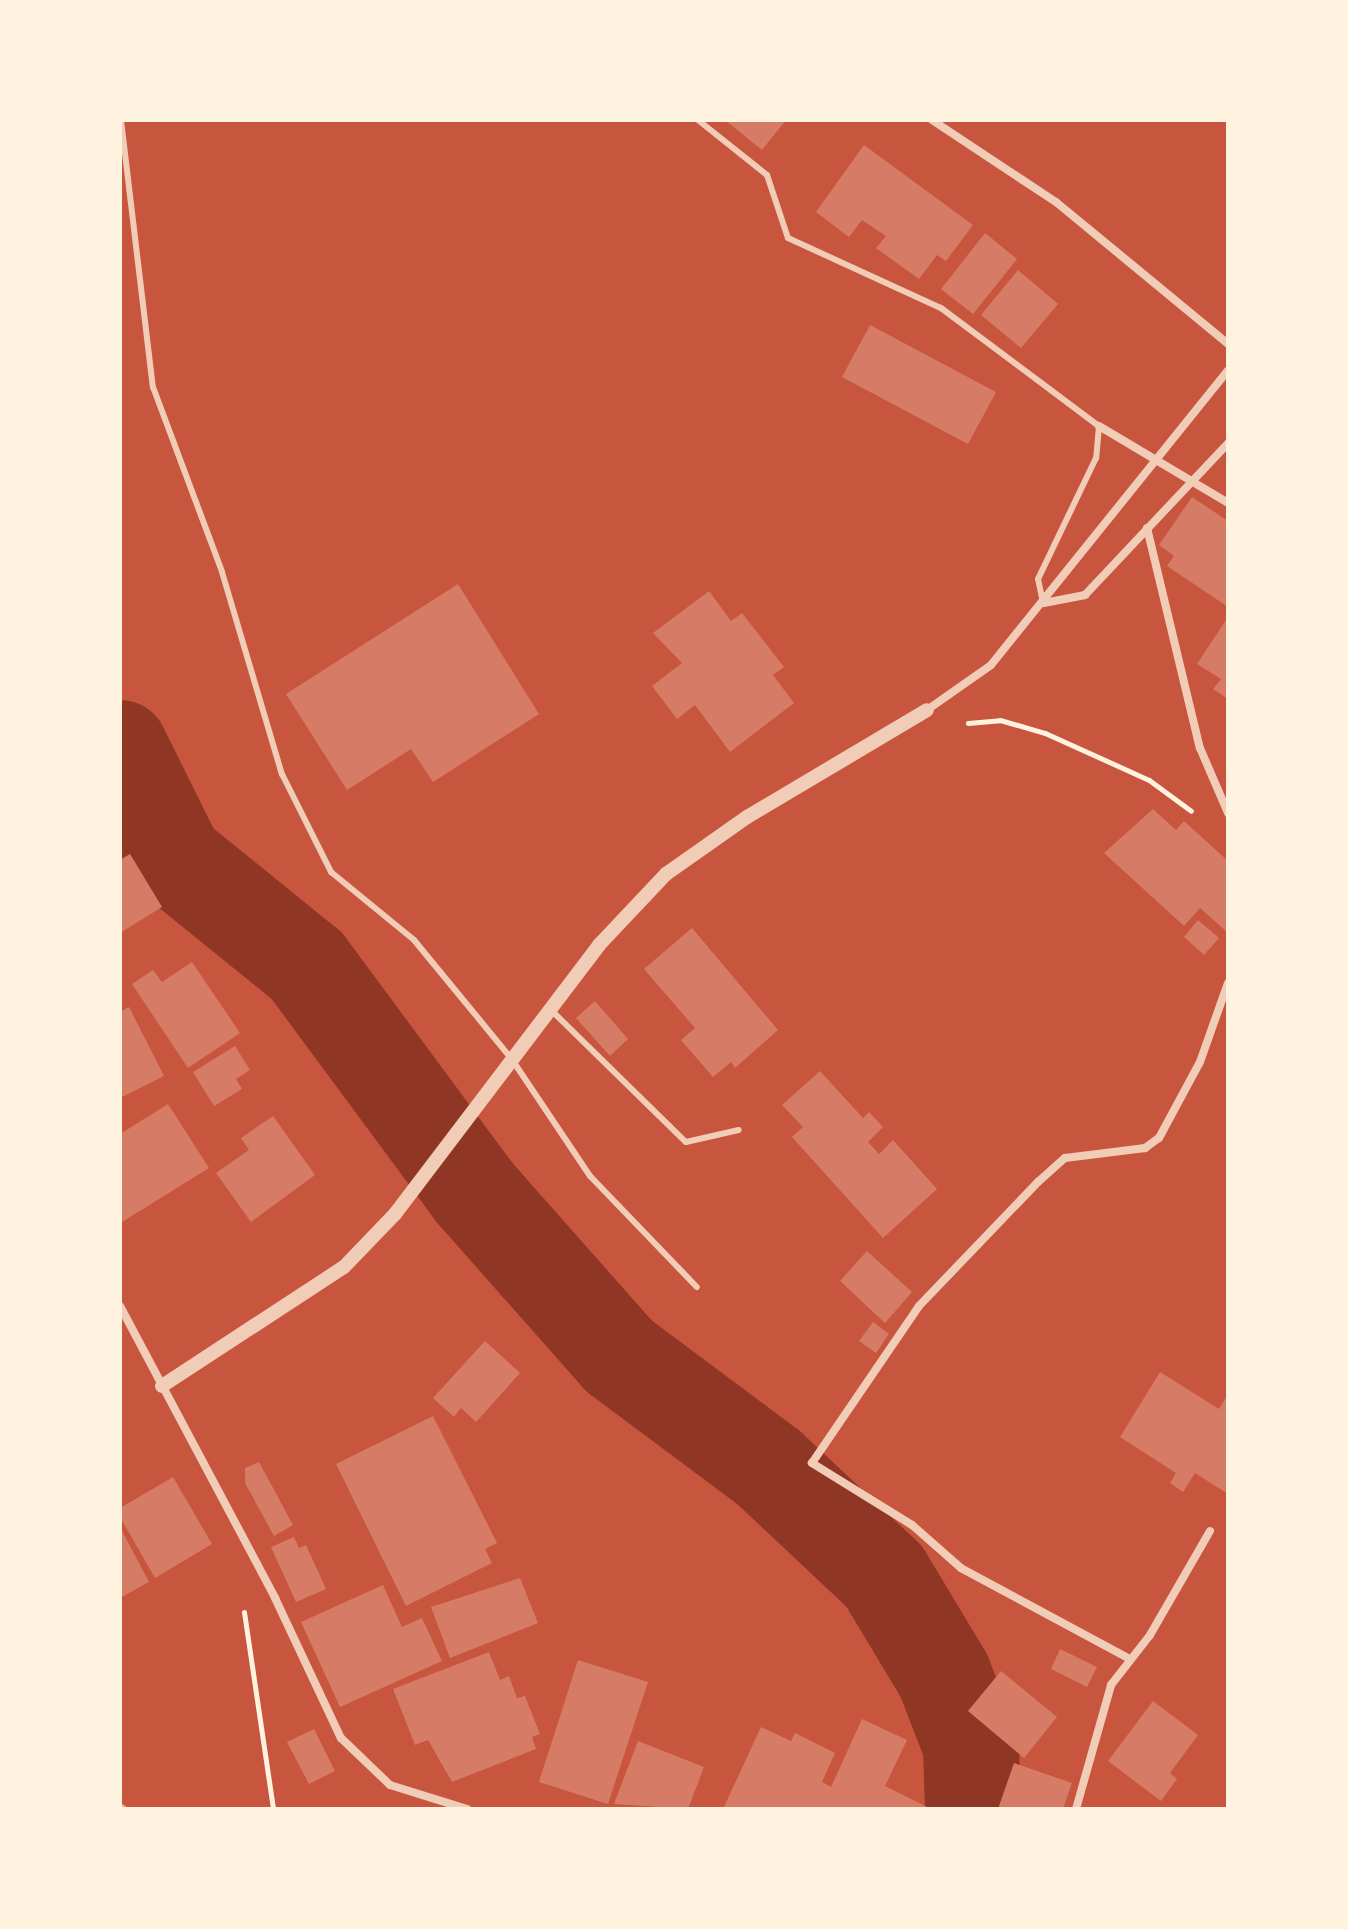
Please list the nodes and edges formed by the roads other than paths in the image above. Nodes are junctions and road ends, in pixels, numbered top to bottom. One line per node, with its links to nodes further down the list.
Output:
1 (121, 120): 17 (lane)
2 (698, 120): 6 (lane)
3 (932, 120): 4 (street)
4 (1228, 344)
5 (1228, 370): 8 (street)
6 (1099, 426): 8 (street); 12 (lane)
7 (1228, 443): 9 (street)
8 (1155, 459): 9 (street); 12 (street)
9 (1190, 480): 10 (street); 11 (street)
10 (1228, 503)
11 (1147, 528): 12 (street); 14 (street)
12 (1043, 604): 13 (street)
13 (927, 710): 16 (street)
14 (1226, 811)
15 (1228, 983): 23 (street)
16 (549, 1008): 17 (street); 18 (lane)
17 (511, 1058): 19 (lane); 21 (street)
18 (739, 1130)
19 (697, 1287)
20 (120, 1306): 21 (street)
21 (162, 1386): 24 (street)
22 (1210, 1531): 23 (street)
23 (1128, 1658): 25 (street)
24 (467, 1809)
25 (1076, 1809)

